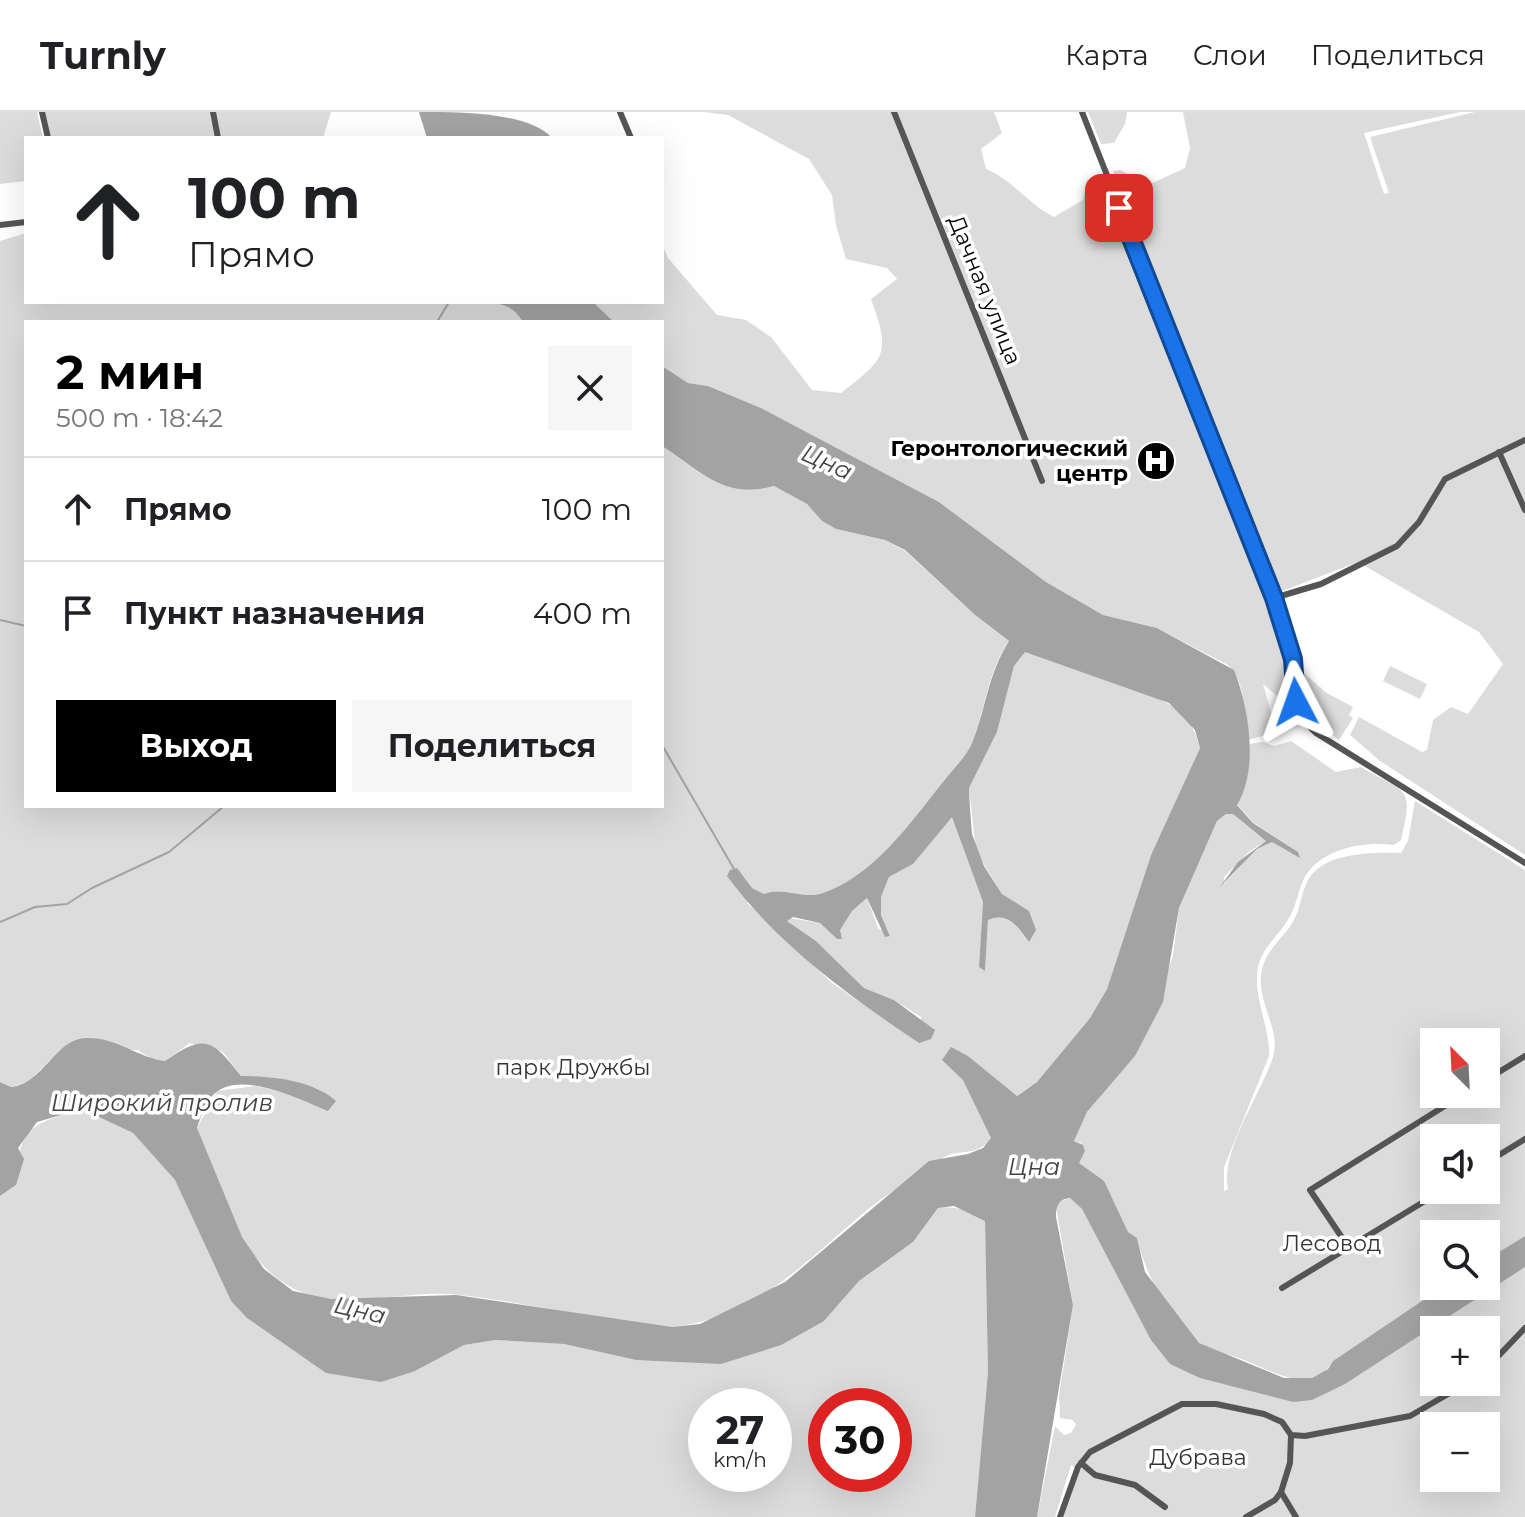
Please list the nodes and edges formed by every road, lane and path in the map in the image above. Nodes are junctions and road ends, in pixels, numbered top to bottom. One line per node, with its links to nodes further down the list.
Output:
1 (42, 112): 6 (street)
2 (213, 112): 7 (street)
3 (620, 112): 8 (street)
4 (894, 112): 13 (street, Дачная улица)
5 (1082, 112): 15 (street)
6 (48, 136)
7 (218, 136)
8 (630, 136)
9 (24, 222): 10 (street)
10 (0, 225)
11 (1525, 440): 12 (street)
12 (1499, 452): 14 (street); 15 (street)
13 (1042, 481)
14 (1525, 510)
15 (1274, 598): 16 (street)
16 (1525, 863)
17 (1525, 1056): 18 (street)
18 (1500, 1071)
19 (1442, 1108): 23 (street)
20 (1525, 1139): 21 (street)
21 (1500, 1154)
22 (1420, 1204): 23 (street)
23 (1349, 1248): 24 (street)
24 (1282, 1288)
25 (1525, 1328): 26 (street)
26 (1500, 1354)
27 (1445, 1396): 28 (street)
28 (1291, 1435): 29 (street); 30 (street)
29 (1081, 1463): 31 (street); 32 (street)
30 (1281, 1492): 33 (street); 34 (street)
31 (1165, 1507)
32 (1060, 1517)
33 (1246, 1517)
34 (1296, 1517)

